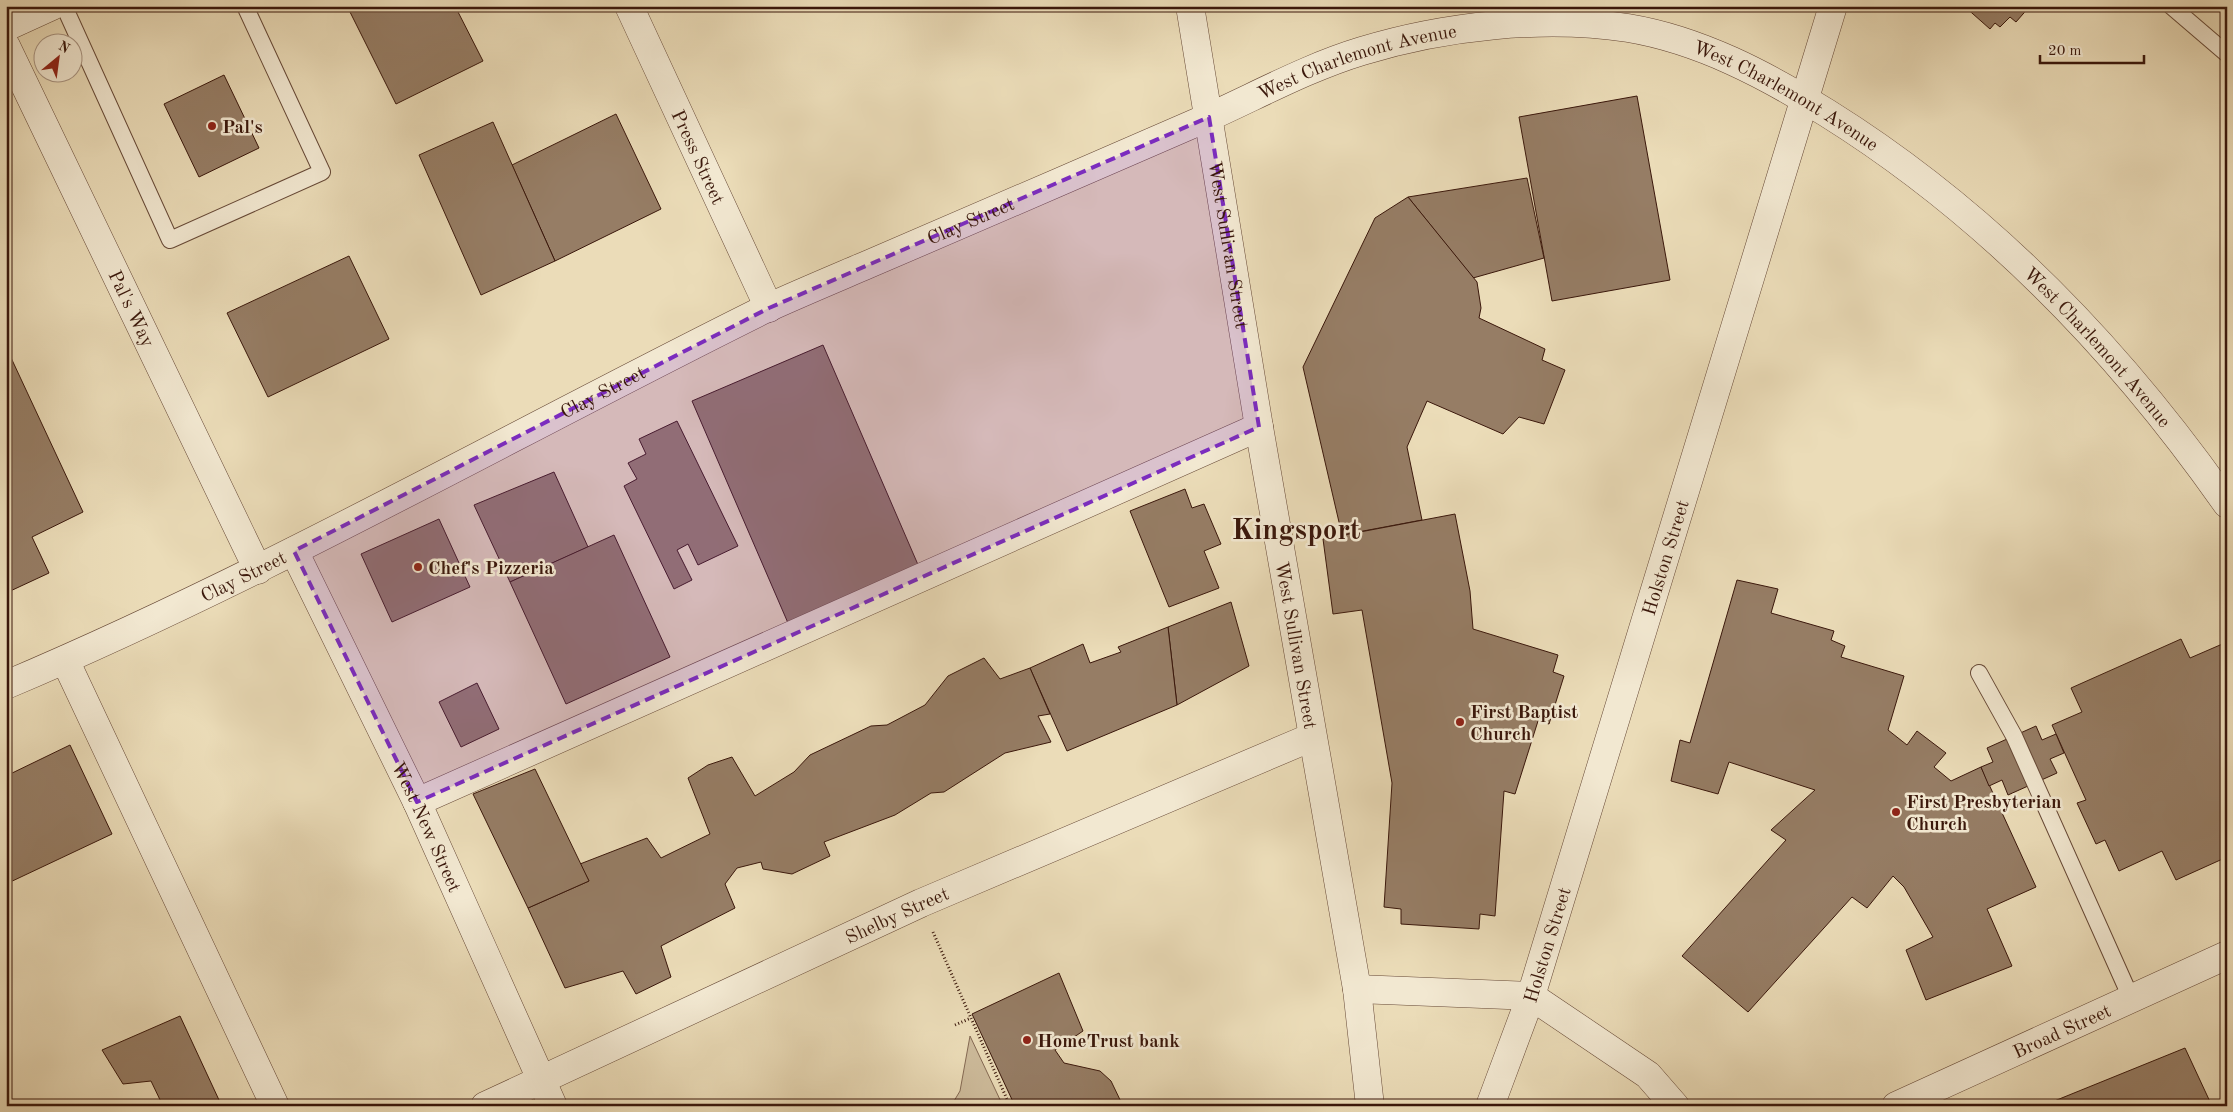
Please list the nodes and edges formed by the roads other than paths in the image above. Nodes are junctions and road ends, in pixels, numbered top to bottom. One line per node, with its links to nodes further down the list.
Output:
1 (52, 6): 8 (street)
2 (64, 6): 3 (lane)
3 (245, 6)
4 (629, 6): 13 (street, Press Street)
5 (1190, 6): 12 (street, West Sullivan Street)
6 (1833, 6): 11 (street, Holston Street)
7 (2171, 6): 10 (lane)
8 (6, 27)
9 (6, 46): 17 (street, Pal's Way)
10 (2227, 54)
11 (1803, 98): 12 (street, West Charlemont Avenue); 15 (street, West Charlemont Avenue); 25 (street, Holston Street)
12 (1209, 117): 13 (street, Clay Street); 14 (street, West Sullivan Street)
13 (769, 308): 16 (street, Clay Street)
14 (1259, 427): 21 (street, West Sullivan Street); 22 (street)
15 (2227, 504)
16 (294, 551): 17 (street, Clay Street); 22 (street, West New Street)
17 (258, 570): 18 (street, Clay Street)
18 (65, 660): 20 (street, Clay Street); 28 (street)
19 (1979, 673): 26 (lane)
20 (6, 685)
21 (1312, 737): 24 (street, West Sullivan Street); 27 (street, Shelby Street)
22 (417, 802): 27 (street, West New Street)
23 (2227, 954): 26 (street, Broad Street)
24 (1357, 989): 25 (street); 31 (street, West Sullivan Street)
25 (1531, 996): 32 (street, Holston Street); 33 (street)
26 (2131, 998): 34 (street, Broad Street)
27 (543, 1080): 29 (street, Shelby Street); 30 (street, West New Street)
28 (275, 1106)
29 (485, 1106)
30 (553, 1106)
31 (1370, 1106)
32 (1490, 1106)
33 (1675, 1106)
34 (1896, 1106)

